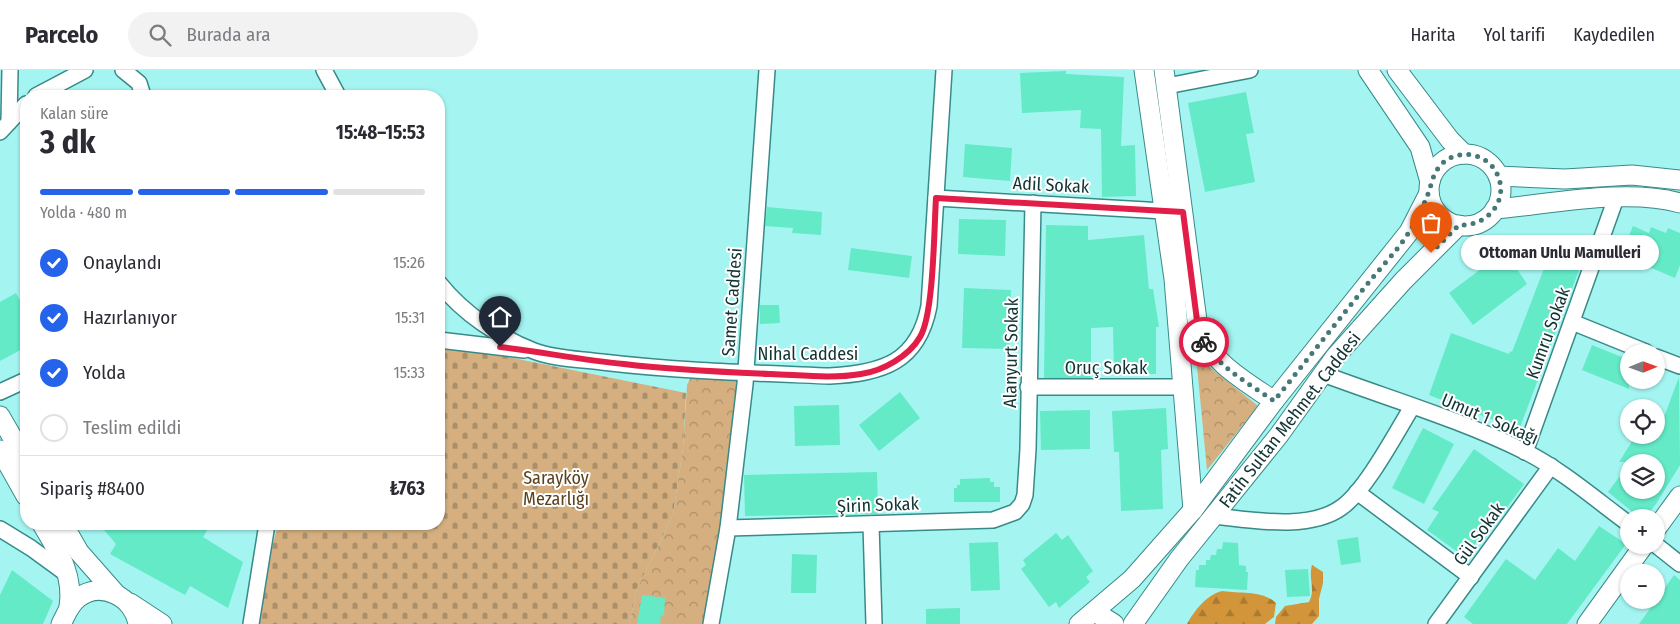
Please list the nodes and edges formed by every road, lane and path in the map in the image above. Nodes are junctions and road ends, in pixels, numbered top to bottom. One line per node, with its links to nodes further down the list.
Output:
1 (10, 70): 16 (street)
2 (85, 70): 12 (street)
3 (123, 70): 13 (street)
4 (324, 70): 14 (street)
5 (767, 70): 36 (street, Samet Caddesi)
6 (944, 70): 21 (street, Nihal Caddesi)
7 (1144, 70): 26 (street)
8 (1250, 70): 11 (street)
9 (1368, 70): 20 (street)
10 (1397, 70): 17 (street)
11 (1165, 78): 27 (street)
12 (47, 90)
13 (141, 90)
14 (330, 90)
15 (20, 111): 16 (street)
16 (5, 127)
17 (1464, 154): 18 (street); 20 (street, Fatih Sultan Mehmet. Caddesi)
18 (1498, 176): 19 (street); 25 (street)
19 (1680, 180)
20 (1430, 188): 28 (street); 42 (street, Fatih Sultan Mehmet. Caddesi)
21 (936, 198): 23 (street, Adil Sokak); 36 (street, Nihal Caddesi)
22 (1616, 198): 24 (street); 25 (street); 30 (street, Kumru Sokak)
23 (1033, 203): 26 (street, Adil Sokak); 40 (street, Alanyurt Sokak)
24 (1680, 203)
25 (1495, 209): 28 (street)
26 (1164, 210): 27 (street); 39 (street)
27 (1183, 212): 42 (street)
28 (1459, 225): 37 (street, Fatih Sultan Mehmet. Caddesi)
29 (445, 291): 33 (street, Nihal Caddesi)
30 (1572, 322): 32 (street); 47 (street, Kumru Sokak)
31 (445, 341): 33 (street)
32 (1626, 344)
33 (535, 351): 36 (street, Nihal Caddesi)
34 (1665, 360): 35 (street)
35 (1680, 366)
36 (746, 373): 58 (street, Samet Caddesi)
37 (1323, 374): 43 (street, Umut 1 Sokağı); 54 (street, Fatih Sultan Mehmet. Caddesi)
38 (20, 383): 41 (street)
39 (1183, 386): 40 (street, Oruç Sokak); 53 (street)
40 (1028, 387): 52 (street, Alanyurt Sokak)
41 (0, 392)
42 (1274, 401): 53 (street, Fatih Sultan Mehmet. Caddesi)
43 (1412, 407): 47 (street, Umut 1 Sokağı); 50 (street)
44 (0, 416): 46 (street)
45 (0, 450): 49 (street)
46 (20, 451)
47 (1525, 452): 48 (street, Umut 1 Sokağı)
48 (1551, 466): 56 (street, Umut 1 Sokağı); 67 (street, Gül Sokak)
49 (20, 485)
50 (1356, 492): 54 (street); 67 (street)
51 (1680, 496): 55 (street)
52 (1022, 504): 57 (street, Şirin Sokak)
53 (1193, 510): 69 (street, Fatih Sultan Mehmet. Caddesi)
54 (1215, 516): 78 (street, Fatih Sultan Mehmet. Caddesi)
55 (1665, 516)
56 (1620, 517)
57 (871, 524): 58 (street, Şirin Sokak); 75 (street)
58 (728, 528): 74 (street, Samet Caddesi)
59 (0, 529): 66 (street)
60 (46, 530): 66 (street)
61 (66, 530): 68 (street)
62 (266, 530): 73 (street)
63 (1665, 552): 65 (street)
64 (1638, 554): 80 (street)
65 (1680, 564)
66 (68, 575): 70 (street)
67 (1471, 577): 79 (street, Gül Sokak)
68 (120, 596): 70 (street); 71 (street); 72 (street)
69 (1095, 612): 76 (street, Fatih Sultan Mehmet. Caddesi); 77 (street)
70 (64, 618)
71 (138, 624)
72 (162, 624)
73 (251, 624)
74 (712, 624)
75 (874, 624)
76 (1079, 624)
77 (1114, 624)
78 (1132, 624)
79 (1436, 624)
80 (1587, 624)

